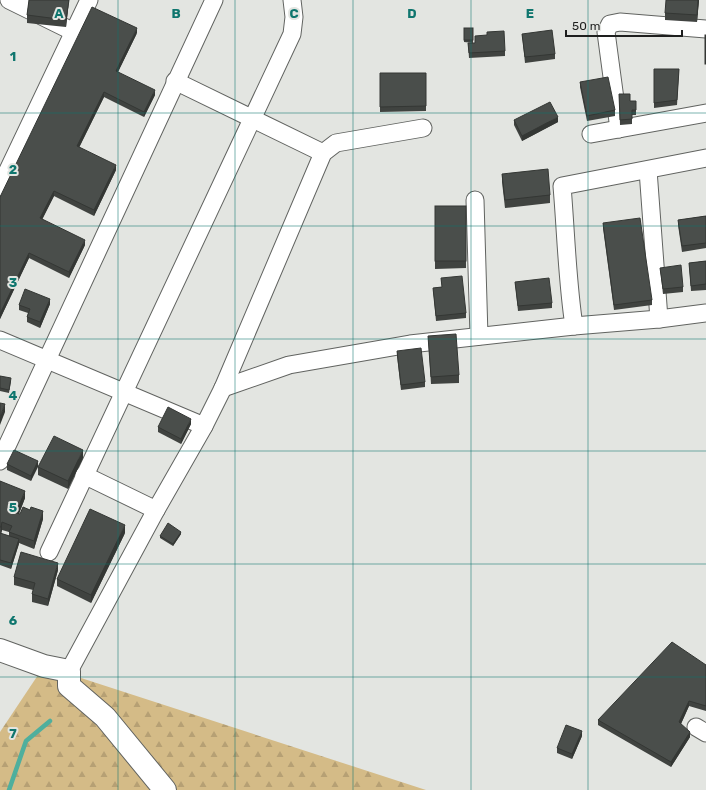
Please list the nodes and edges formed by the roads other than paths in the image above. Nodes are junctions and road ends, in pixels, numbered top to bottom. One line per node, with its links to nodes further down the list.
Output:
1 (9, 0): 6 (street)
2 (89, 0): 6 (street)
3 (214, 0): 7 (street)
4 (292, 0): 9 (street)
5 (706, 29): 11 (street)
6 (74, 32): 16 (street)
7 (175, 82): 9 (street); 23 (street)
8 (706, 113): 11 (street)
9 (253, 118): 13 (street); 25 (street)
10 (423, 128): 13 (street)
11 (619, 129): 12 (street)
12 (591, 134)
13 (323, 153): 24 (street)
14 (706, 158): 15 (street)
15 (648, 170): 19 (street); 20 (street)
16 (0, 188)
17 (475, 200): 21 (street)
18 (706, 313): 19 (street)
19 (659, 319): 20 (street)
20 (574, 326): 21 (street)
21 (479, 336): 24 (street)
22 (0, 340): 23 (street)
23 (47, 360): 25 (street); 27 (street)
24 (223, 388): 26 (street)
25 (123, 391): 26 (street); 28 (street)
26 (204, 426): 29 (street)
27 (0, 461)
28 (84, 475): 29 (street); 30 (street)
29 (156, 510): 32 (street)
30 (48, 552)
31 (0, 650): 32 (main road)
32 (69, 671): 33 (main road)
33 (165, 790)

